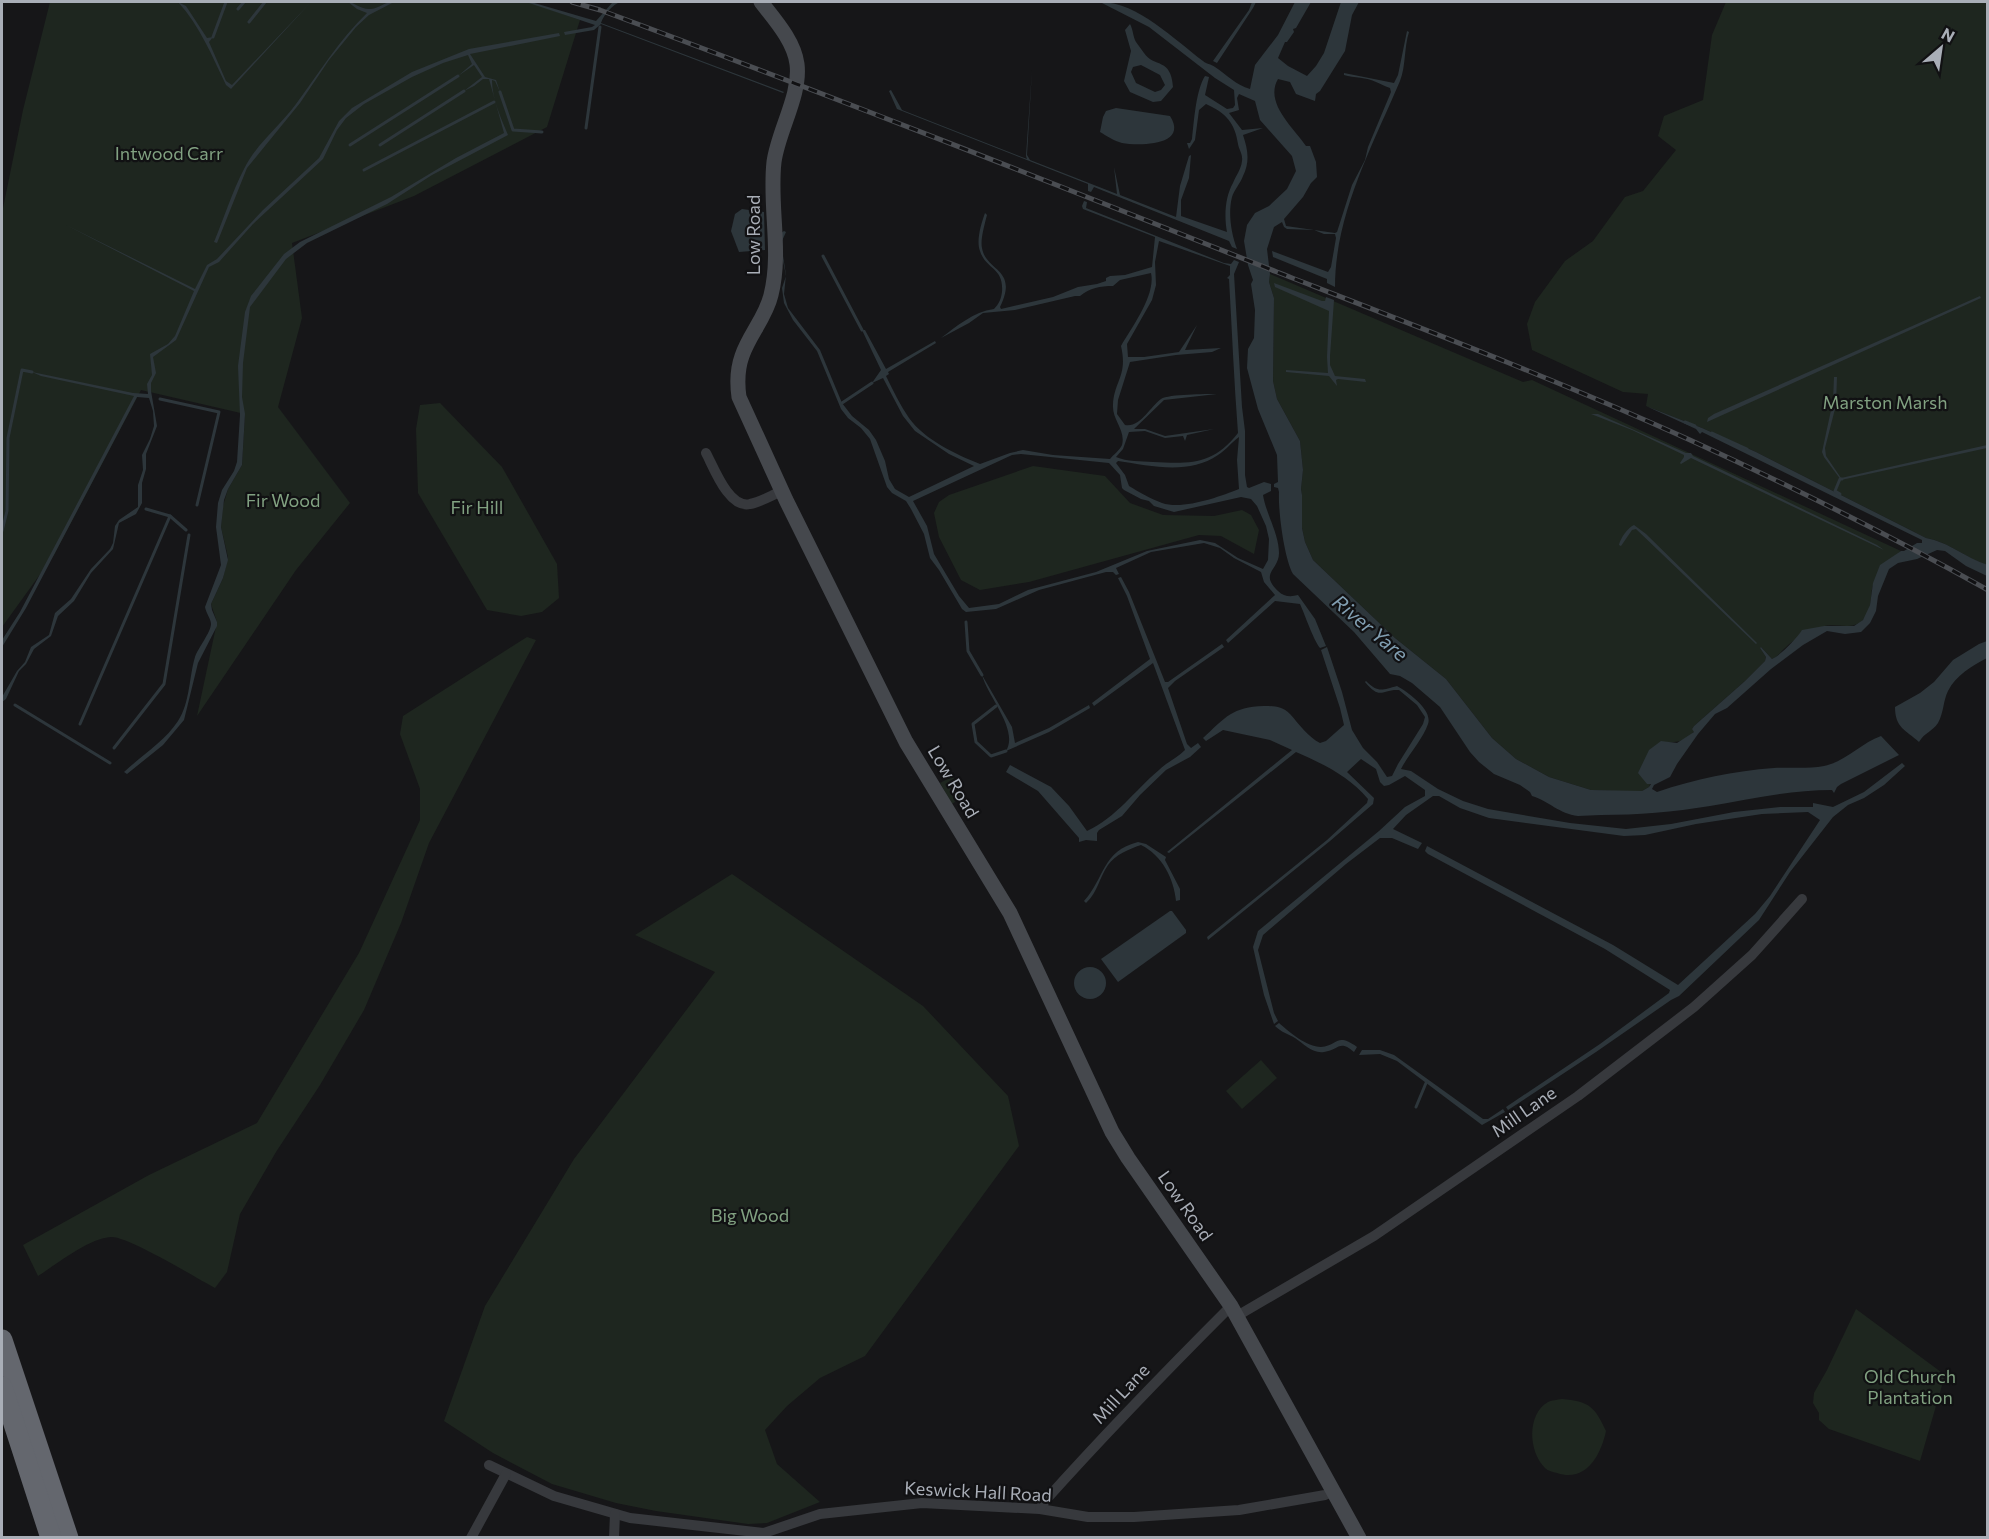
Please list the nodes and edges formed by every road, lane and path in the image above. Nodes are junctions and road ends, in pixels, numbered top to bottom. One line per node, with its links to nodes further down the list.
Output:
1 (761, 2): 3 (street, Low Road)
2 (706, 453): 3 (street)
3 (782, 491): 5 (street, Low Road)
4 (1802, 899): 5 (street, Mill Lane)
5 (1234, 1311): 10 (street, Low Road); 11 (street, Mill Lane)
6 (2, 1340): 14 (highway)
7 (2, 1387): 13 (highway)
8 (489, 1465): 9 (street, Keswick Hall Road)
9 (506, 1474): 12 (street, Keswick Hall Road); 15 (street)
10 (1334, 1491): 11 (street, Keswick Hall Road); 17 (street, Low Road)
11 (1040, 1509): 12 (street, Keswick Hall Road)
12 (615, 1514): 16 (street)
13 (51, 1538)
14 (68, 1538)
15 (471, 1538)
16 (614, 1538)
17 (1359, 1538)

